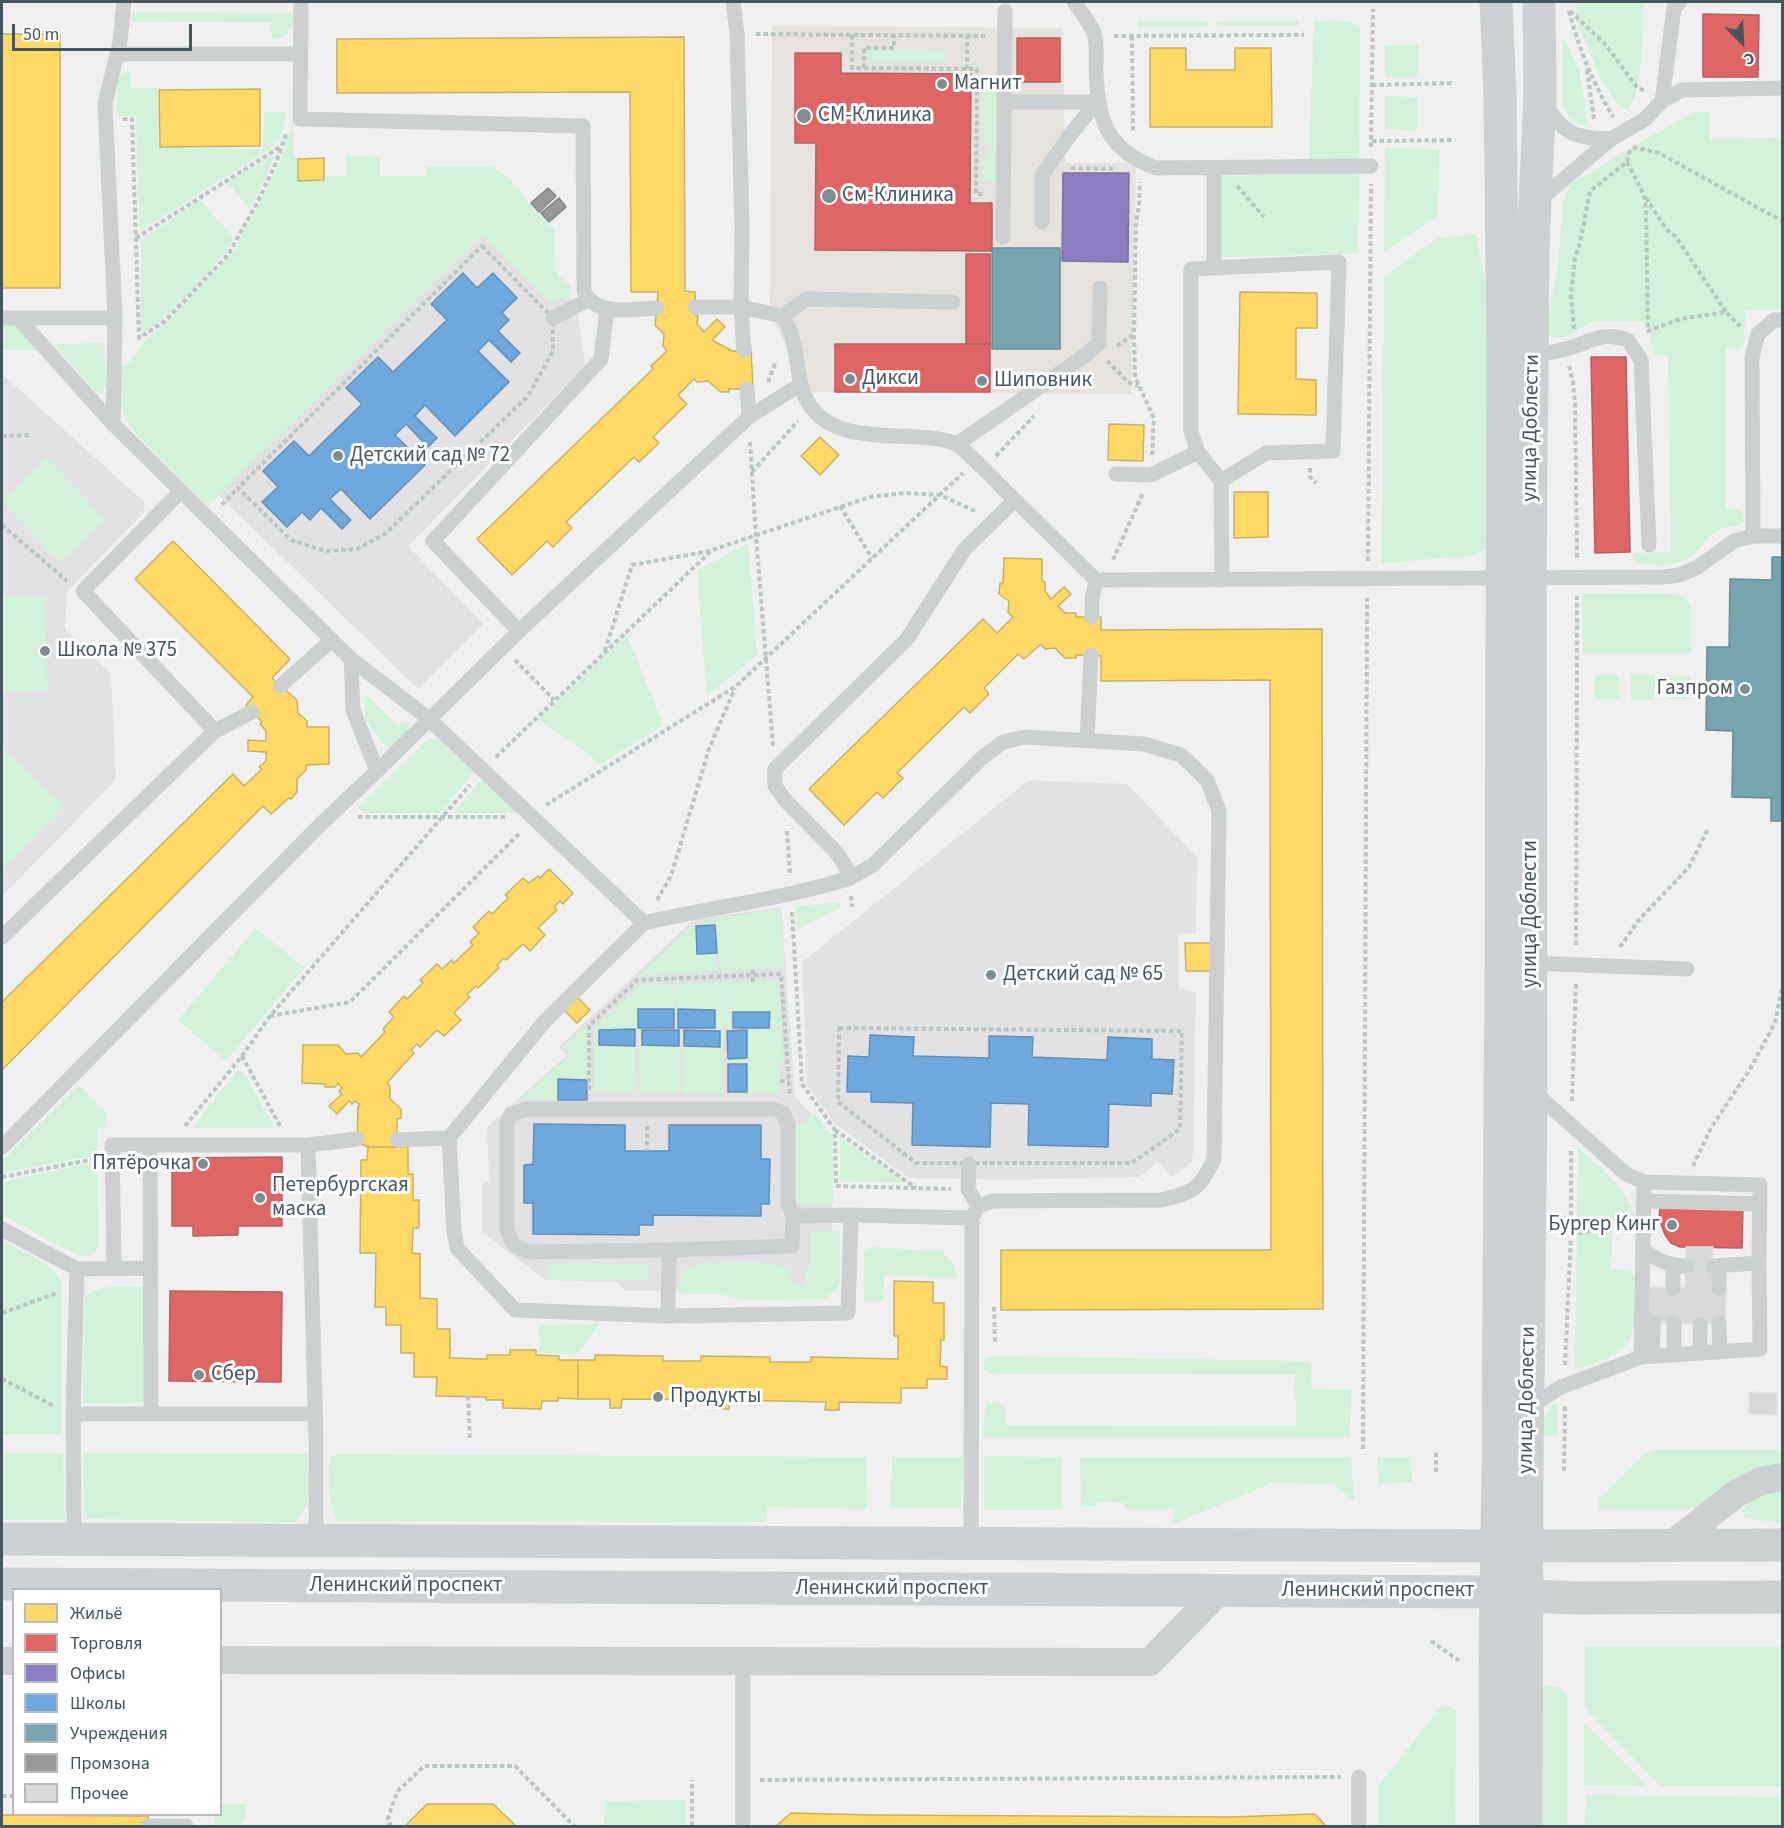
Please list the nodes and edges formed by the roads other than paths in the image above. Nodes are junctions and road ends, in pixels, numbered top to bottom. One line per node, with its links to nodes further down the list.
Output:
1 (124, 2): 9 (lane)
2 (301, 2): 10 (lane)
3 (733, 2): 28 (lane)
4 (1074, 2): 15 (lane)
5 (1496, 2): 37 (main road, улица Доблести)
6 (1680, 2): 13 (lane)
7 (1554, 6): 12 (main road, улица Доблести)
8 (1005, 11): 14 (lane)
9 (117, 54): 10 (lane); 32 (lane)
10 (300, 54): 24 (lane)
11 (1782, 88): 13 (lane)
12 (1540, 93): 16 (lane); 19 (main road, улица Доблести)
13 (1662, 101): 16 (lane)
14 (1005, 102): 15 (lane); 21 (lane)
15 (1097, 102): 18 (lane); 20 (lane)
16 (1611, 139): 19 (lane)
17 (1371, 166): 18 (lane)
18 (1214, 168): 22 (lane)
19 (1534, 204): 37 (main road, улица Доблести)
20 (1042, 222)
21 (1004, 237)
22 (1214, 268): 43 (lane); 45 (lane)
23 (1100, 288): 42 (lane)
24 (588, 300): 29 (lane); 33 (lane)
25 (953, 302): 35 (lane)
26 (695, 307): 28 (lane)
27 (657, 308): 29 (lane)
28 (741, 308): 35 (lane); 36 (lane)
29 (607, 309): 55 (lane)
30 (2, 318): 31 (lane)
31 (18, 318): 32 (lane); 41 (lane)
32 (115, 318): 41 (lane)
33 (553, 318)
34 (1782, 320): 48 (lane)
35 (786, 321): 38 (lane)
36 (744, 350)
37 (1518, 354): 50 (lane); 51 (main road, улица Доблести)
38 (801, 384): 40 (lane); 42 (lane)
39 (747, 389): 40 (lane)
40 (753, 414): 55 (lane)
41 (113, 424): 46 (lane)
42 (957, 444): 47 (lane)
43 (1198, 452): 44 (lane); 45 (lane)
44 (1116, 474)
45 (1221, 481): 53 (lane)
46 (181, 491): 56 (lane); 62 (lane)
47 (1014, 500): 52 (lane); 65 (lane)
48 (1753, 536): 49 (lane); 51 (lane)
49 (1782, 536)
50 (1649, 545)
51 (1516, 577): 53 (lane); 68 (main road, улица Доблести)
52 (1096, 580): 53 (lane); 54 (lane)
53 (1222, 580)
54 (1092, 617)
55 (519, 631): 61 (lane)
56 (332, 640): 58 (lane); 59 (lane)
57 (1091, 655): 63 (lane)
58 (351, 659): 61 (lane); 64 (lane)
59 (280, 686)
60 (252, 712): 62 (lane)
61 (429, 720): 64 (lane); 66 (lane)
62 (215, 731): 67 (lane)
63 (1087, 740): 65 (lane); 81 (lane)
64 (376, 771): 76 (lane)
65 (850, 878): 66 (lane)
66 (644, 923): 71 (lane)
67 (2, 937)
68 (1516, 963): 69 (lane); 70 (main road, улица Доблести); 114 (main road, улица Доблести)
69 (1687, 969)
70 (1531, 1089): 78 (lane); 103 (main road, улица Доблести)
71 (449, 1138): 73 (lane); 94 (lane)
72 (357, 1139): 75 (lane)
73 (397, 1140)
74 (150, 1145): 75 (lane); 88 (lane); 89 (lane)
75 (308, 1145): 106 (lane)
76 (2, 1147)
77 (969, 1164): 81 (lane)
78 (1644, 1182): 79 (lane); 80 (lane)
79 (1643, 1201): 80 (lane); 86 (lane)
80 (1760, 1204): 87 (lane)
81 (975, 1212): 82 (lane); 111 (lane)
82 (851, 1215): 83 (lane); 94 (lane)
83 (793, 1216): 85 (lane); 85 (lane)
84 (2, 1229): 90 (lane)
85 (669, 1250): 94 (lane)
86 (1647, 1253): 91 (lane); 92 (lane); 102 (lane)
87 (1759, 1263): 93 (lane); 100 (lane)
88 (114, 1268): 89 (lane); 90 (lane)
89 (151, 1268): 105 (lane)
90 (77, 1269): 104 (lane)
91 (1652, 1287)
92 (1673, 1288)
93 (1719, 1288)
94 (668, 1316)
95 (1653, 1323): 102 (lane)
96 (1674, 1323): 101 (lane)
97 (1719, 1323): 100 (lane)
98 (1700, 1324): 99 (lane)
99 (1700, 1352): 100 (lane); 101 (lane)
100 (1720, 1352)
101 (1674, 1354): 102 (lane)
102 (1647, 1357): 103 (lane)
103 (1528, 1408): 114 (main road, улица Доблести)
104 (66, 1411): 105 (lane); 109 (lane)
105 (151, 1414): 106 (lane)
106 (315, 1414): 110 (lane)
107 (1782, 1477): 112 (street)
108 (2, 1539): 109 (main road, Ленинский проспект)
109 (74, 1539): 110 (main road, Ленинский проспект)
110 (316, 1541): 111 (main road, Ленинский проспект)
111 (971, 1544): 114 (main road, Ленинский проспект)
112 (1671, 1545): 113 (street, Ленинский проспект); 114 (street, Ленинский проспект)
113 (1782, 1545)
114 (1512, 1547): 117 (main road, улица Доблести)
115 (2, 1584): 116 (main road, Ленинский проспект)
116 (1220, 1590): 117 (main road, Ленинский проспект); 120 (street)
117 (1512, 1594): 118 (street, Ленинский проспект); 126 (main road, улица Доблести); 127 (main road, улица Доблести)
118 (1782, 1596)
119 (222, 1660): 120 (street)
120 (743, 1661): 124 (lane)
121 (1359, 1777): 125 (lane)
122 (186, 1822): 123 (lane)
123 (148, 1826)
124 (743, 1827)
125 (1359, 1827)
126 (1496, 1827)
127 (1526, 1827)

